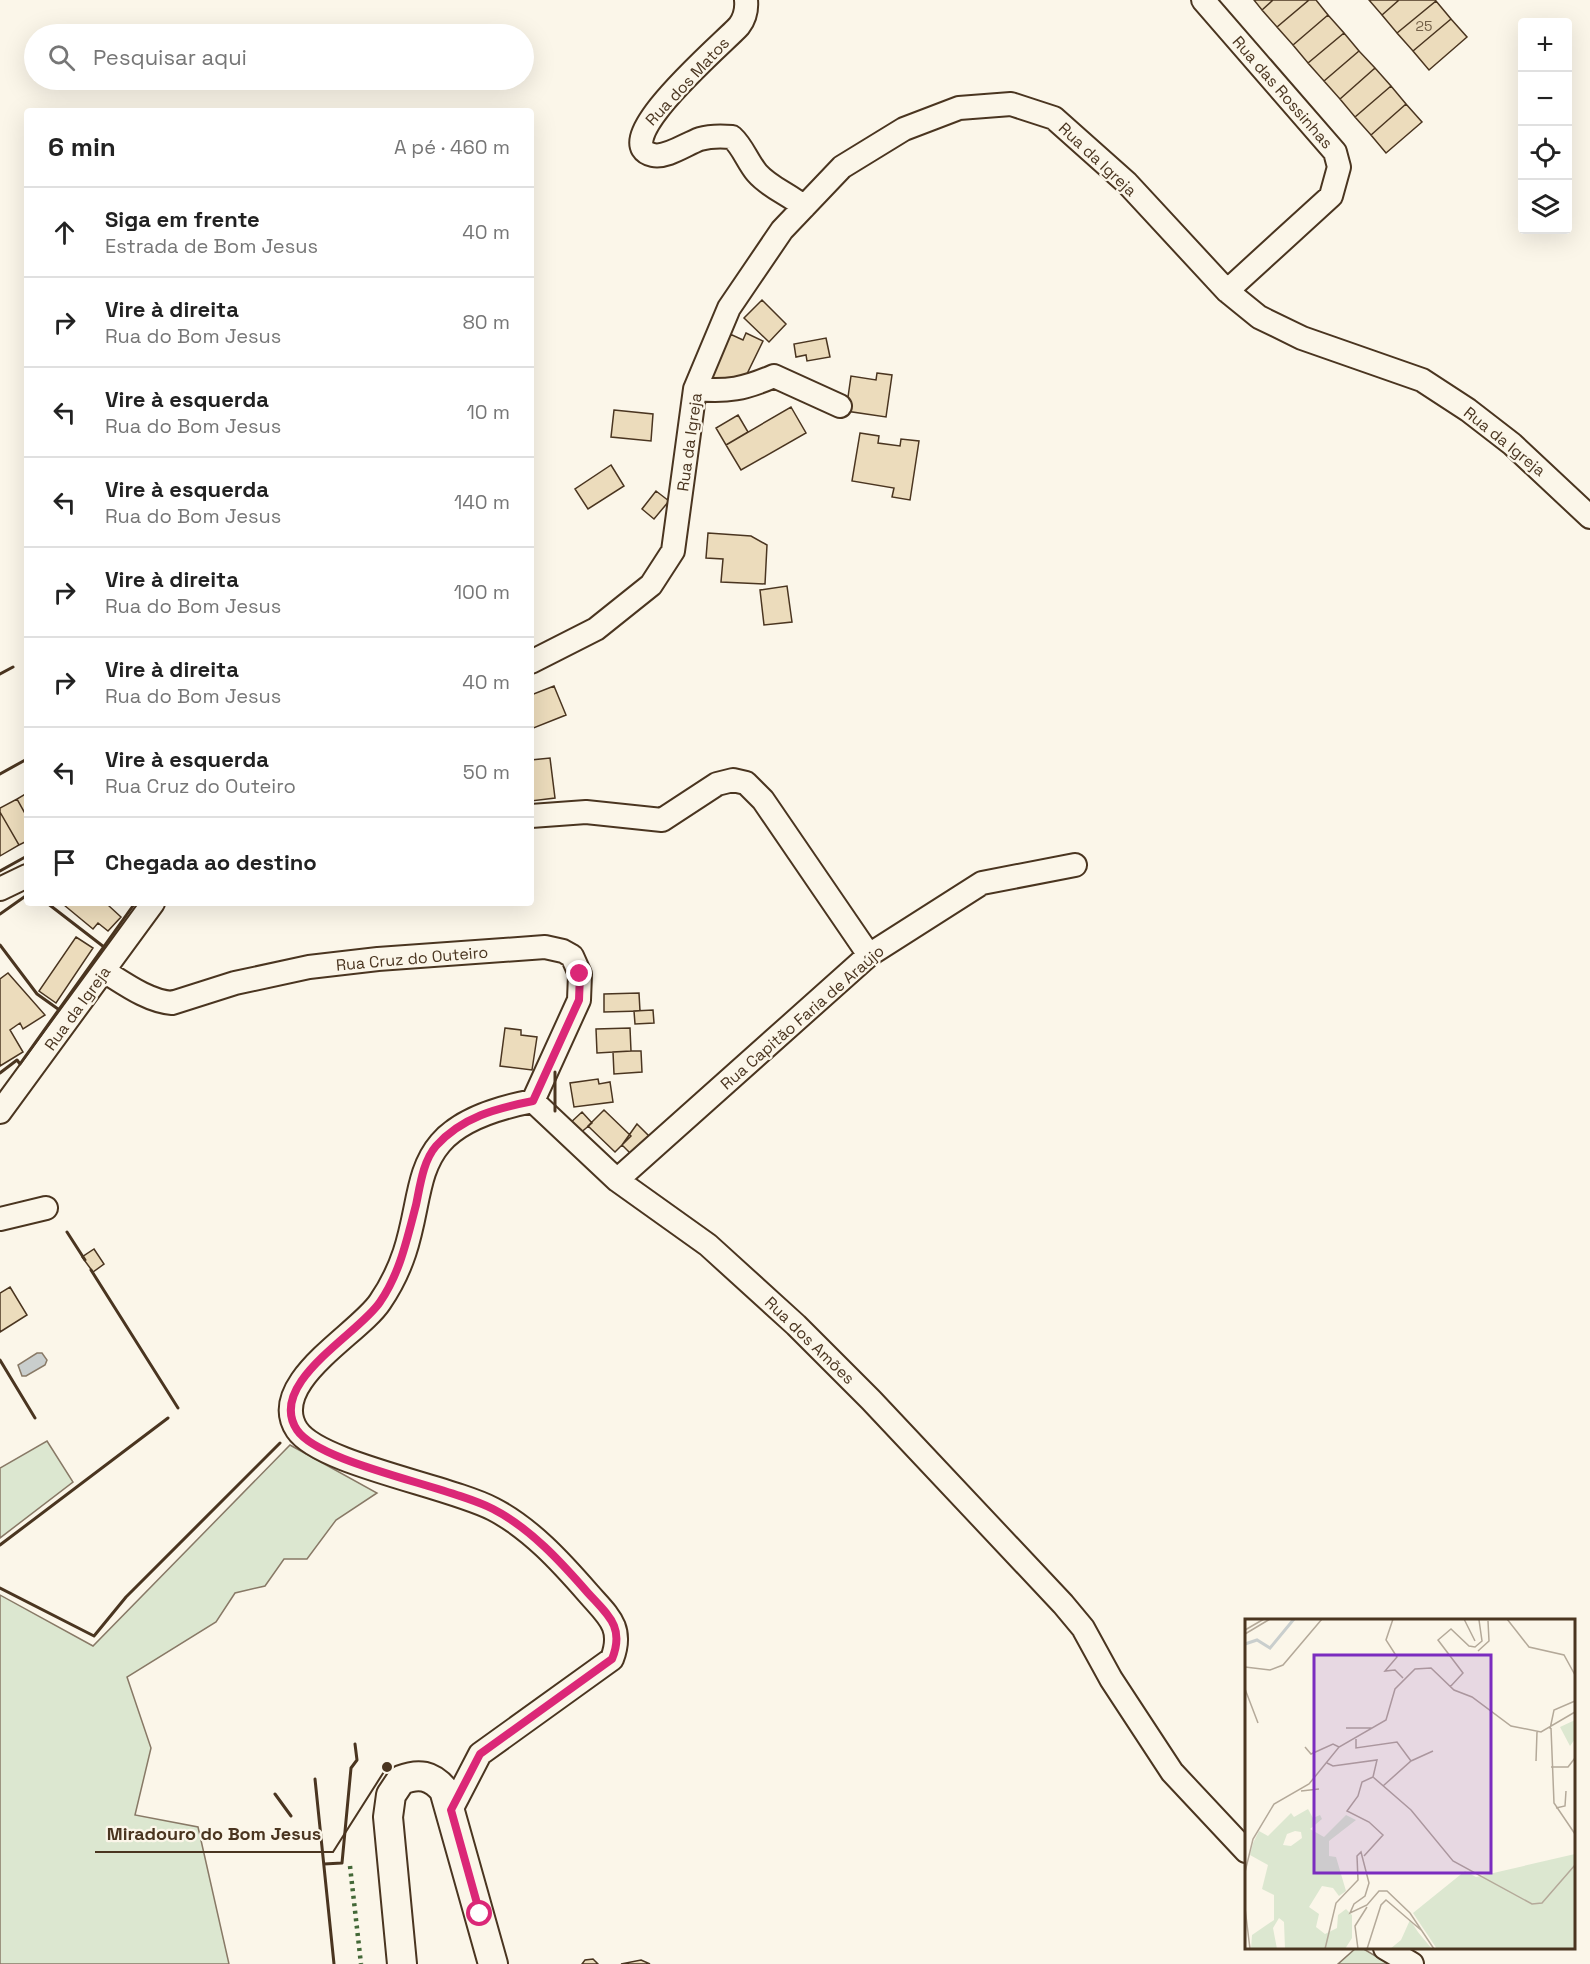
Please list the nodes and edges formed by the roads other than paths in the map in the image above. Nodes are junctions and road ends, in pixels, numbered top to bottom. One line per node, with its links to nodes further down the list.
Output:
1 (746, 0): 3 (street, Rua dos Matos)
2 (1203, 0): 4 (street, Rua das Rossinhas)
3 (804, 207): 4 (street, Rua da Igreja); 5 (street, Rua da Igreja)
4 (1227, 291): 7 (street, Rua da Igreja)
5 (695, 389): 6 (street); 8 (street, Rua da Igreja)
6 (840, 406)
7 (1590, 517)
8 (534, 659)
9 (534, 816): 14 (street)
10 (1074, 865): 14 (street, Rua Capitão Faria de Araújo)
11 (24, 877): 12 (street)
12 (0, 889)
13 (151, 906): 15 (street, Rua da Igreja)
14 (869, 955): 18 (street, Rua Capitão Faria de Araújo)
15 (104, 971): 16 (street, Rua Cruz do Outeiro); 17 (street, Rua da Igreja)
16 (533, 1101): 18 (street, Rua dos Amões); 21 (street)
17 (0, 1112)
18 (617, 1180): 22 (street, Rua dos Amões)
19 (46, 1208): 20 (street)
20 (0, 1219)
21 (451, 1810): 24 (main road); 25 (main road)
22 (1245, 1850)
23 (1388, 1949): 26 (street)
24 (402, 1964)
25 (493, 1964)
26 (1412, 1964)

